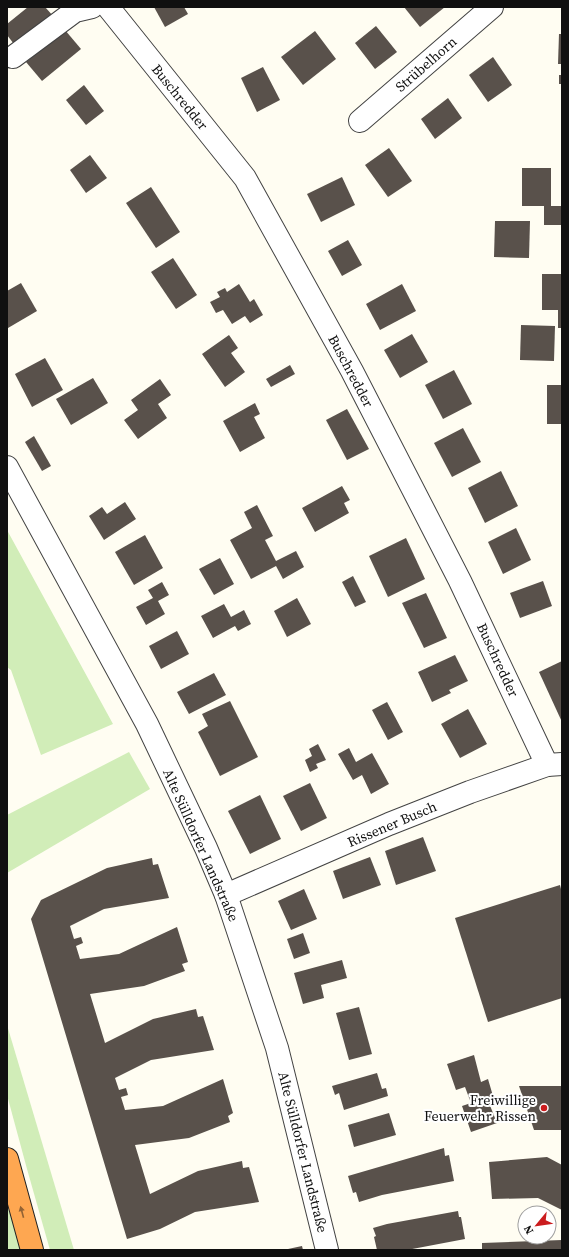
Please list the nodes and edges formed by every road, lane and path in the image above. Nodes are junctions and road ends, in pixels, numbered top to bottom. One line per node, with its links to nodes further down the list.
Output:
1 (92, 7): 4 (street)
2 (108, 7): 7 (street, Buschredder)
3 (492, 7): 5 (street, Strübelhorn)
4 (13, 58)
5 (360, 121)
6 (7, 467): 8 (street, Alte Sülldorfer Landstraße)
7 (555, 764): 8 (street, Rissener Busch)
8 (226, 895): 11 (street, Alte Sülldorfer Landstraße)
9 (7, 1159): 10 (highway, one-way to 9)
10 (32, 1250)
11 (327, 1250)

